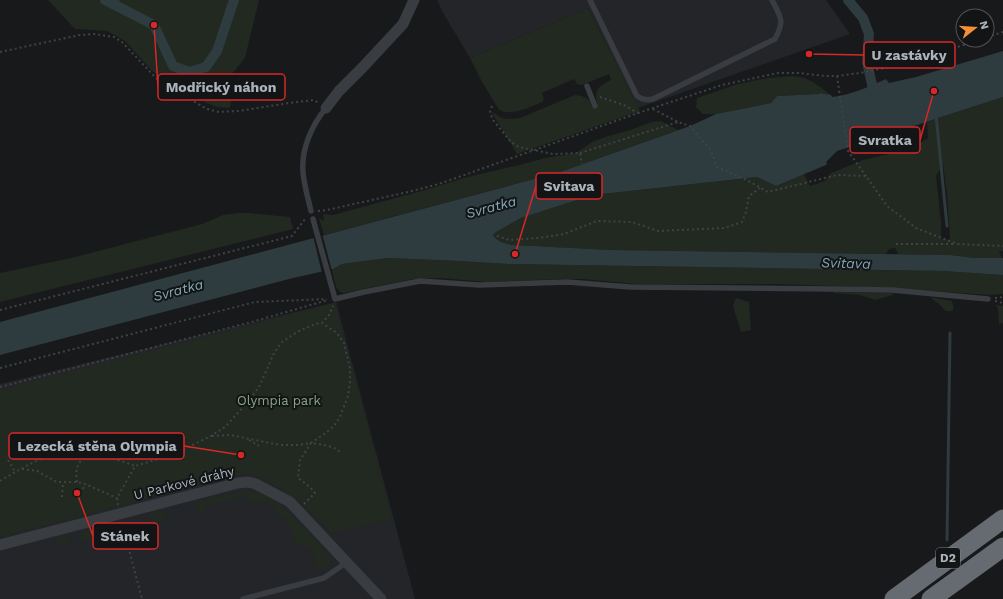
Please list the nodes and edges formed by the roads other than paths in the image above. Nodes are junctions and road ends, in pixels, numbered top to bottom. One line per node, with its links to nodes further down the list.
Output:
1 (414, 0): 6 (street)
2 (590, 0): 3 (lane)
3 (772, 0)
4 (587, 86): 5 (lane)
5 (595, 106)
6 (326, 108): 7 (lane)
7 (311, 211)
8 (313, 219): 9 (lane)
9 (988, 299)
10 (1003, 518): 16 (highway, D2)
11 (0, 544): 13 (street, U Parkové dráhy)
12 (1003, 547): 17 (highway, D2)
13 (347, 562): 14 (lane); 15 (street, U Parkové dráhy)
14 (243, 599)
15 (381, 599)
16 (894, 599)
17 (931, 599)

